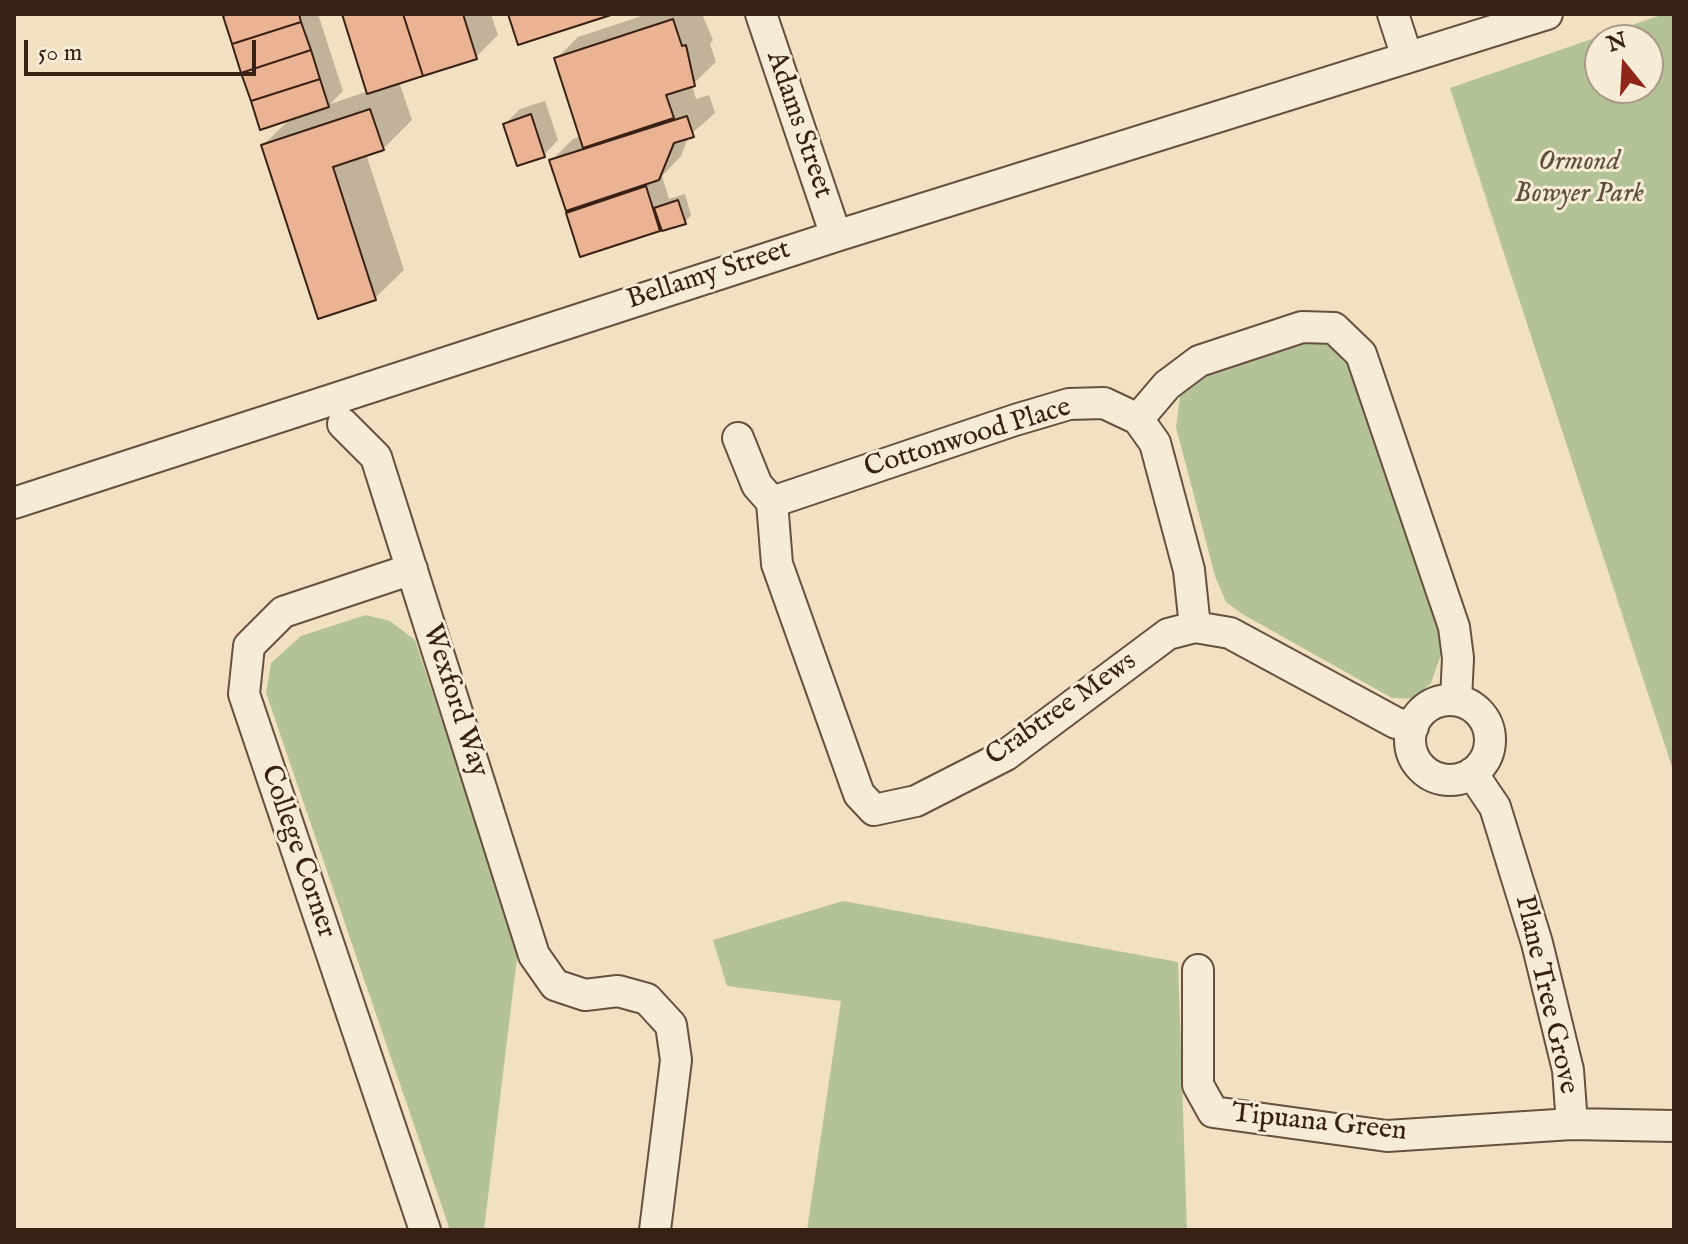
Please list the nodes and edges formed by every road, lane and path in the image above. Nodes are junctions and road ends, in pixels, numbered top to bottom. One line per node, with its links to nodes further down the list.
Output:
1 (761, 14): 5 (street, Adams Street)
2 (1393, 14): 4 (street)
3 (1547, 14): 4 (street, Bellamy Street)
4 (1407, 57): 5 (street, Bellamy Street)
5 (836, 236): 10 (street, Bellamy Street)
6 (1138, 419): 9 (street, Cottonwood Place); 12 (street); 13 (street)
7 (343, 424): 11 (street, Wexford Way)
8 (738, 438): 9 (street)
9 (772, 502): 12 (street, Crabtree Mews)
10 (14, 503)
11 (412, 569): 19 (street, College Corner); 20 (street, Wexford Way)
12 (1195, 627): 14 (street)
13 (1456, 700): 14 (street); 15 (street)
14 (1413, 727): 15 (street)
15 (1472, 773): 17 (street, Plane Tree Grove)
16 (1198, 970): 17 (street, Tipuana Green)
17 (1572, 1124): 18 (street, Plane Tree Grove)
18 (1674, 1126)
19 (425, 1230)
20 (655, 1230)

